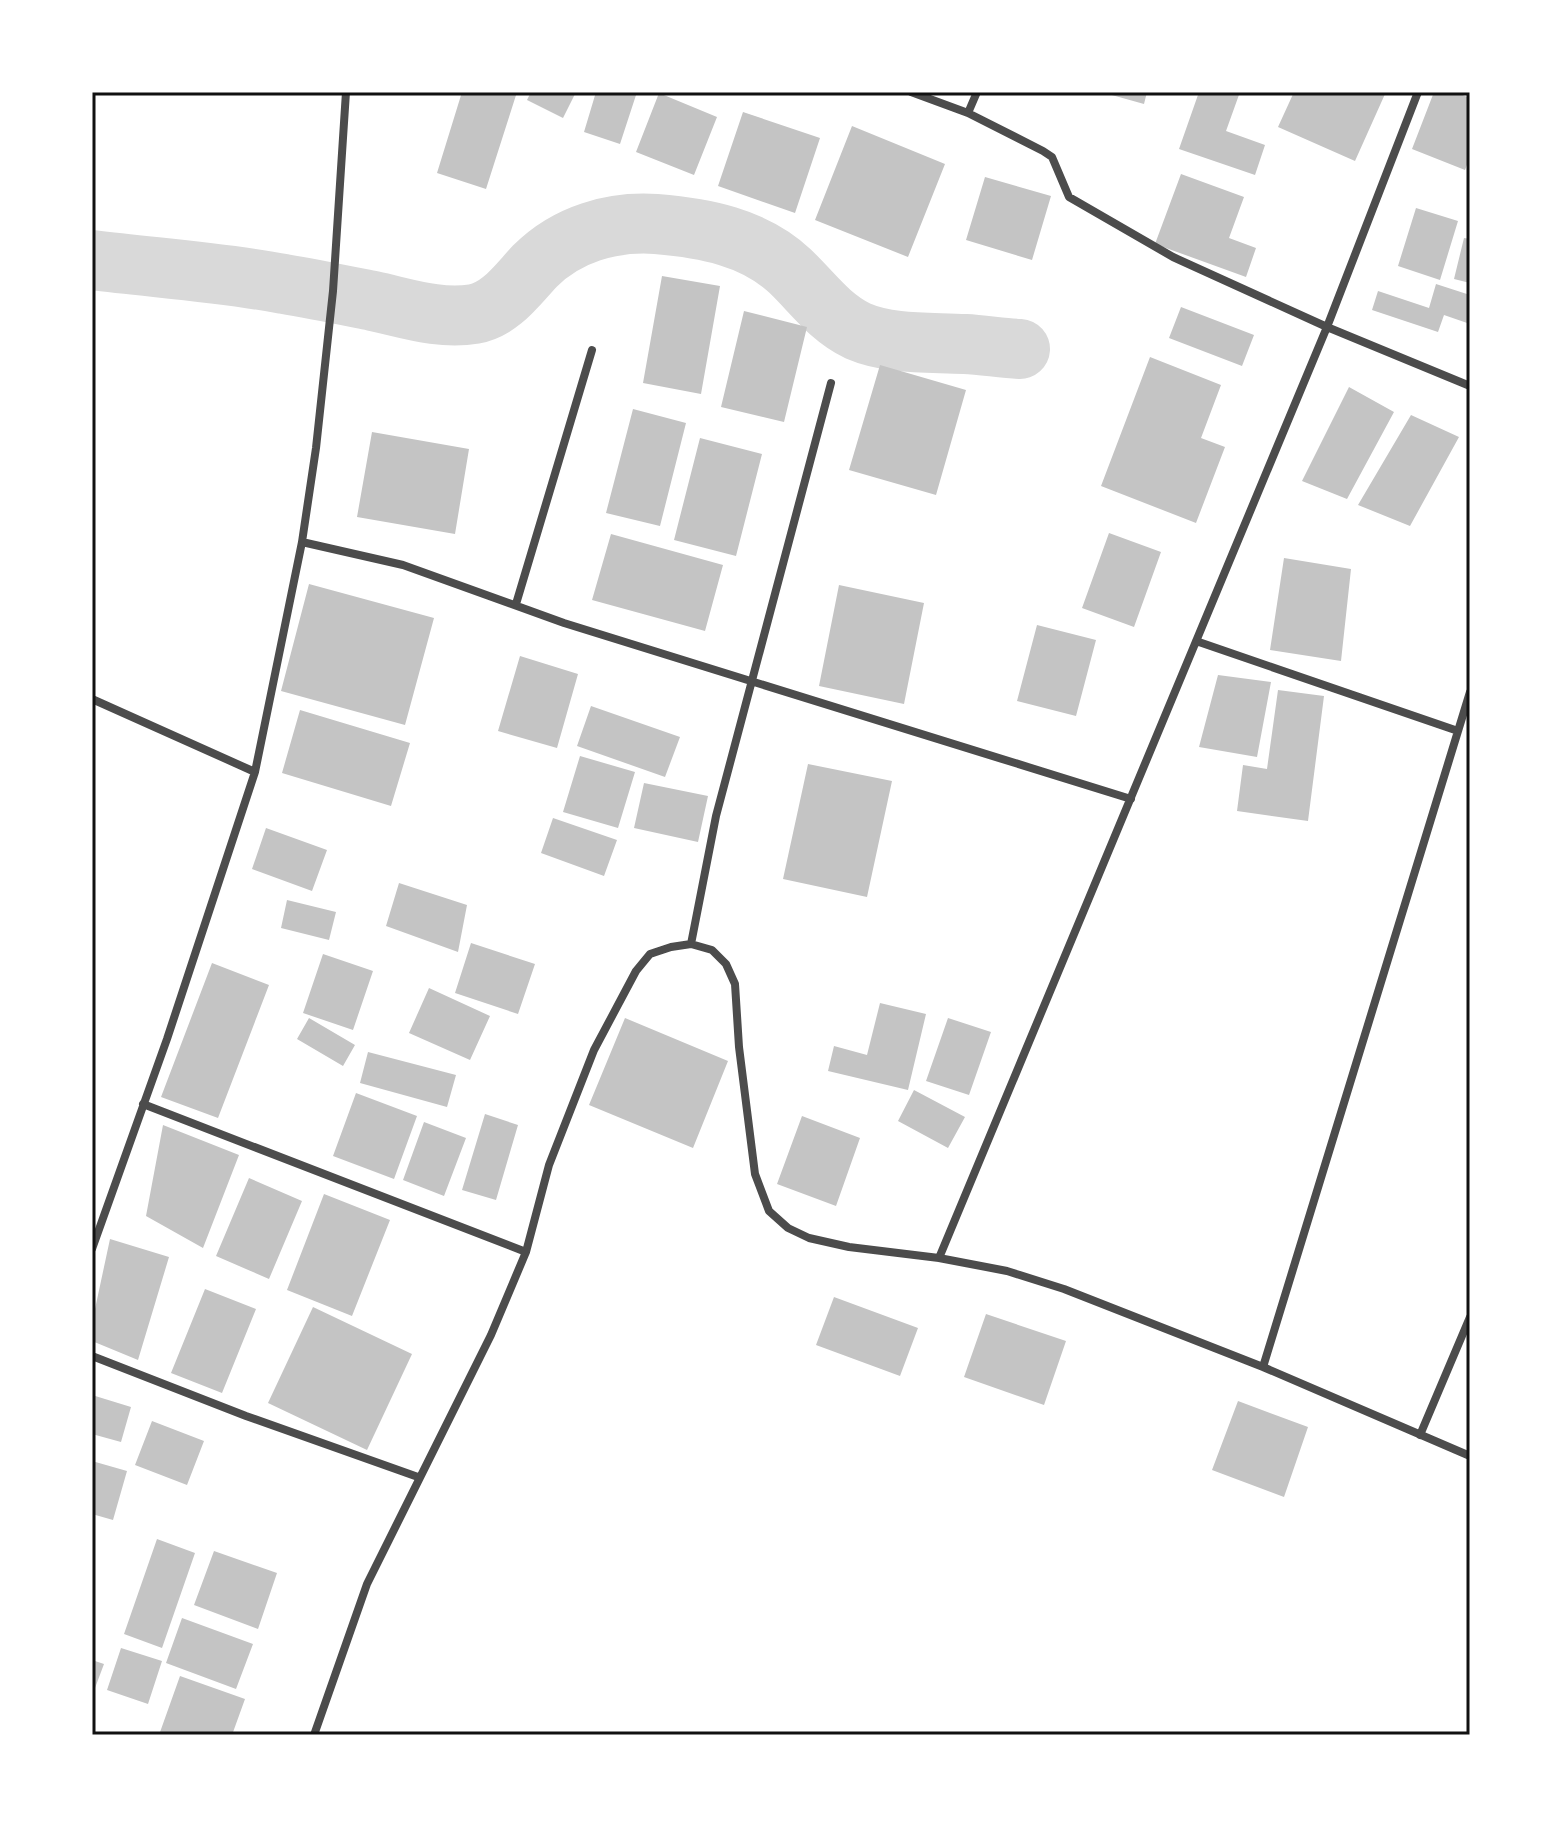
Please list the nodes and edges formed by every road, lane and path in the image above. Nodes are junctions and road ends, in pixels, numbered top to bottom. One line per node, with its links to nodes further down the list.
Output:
1 (346, 92): 10 (street)
2 (911, 92): 5 (street)
3 (977, 92): 5 (street)
4 (1418, 92): 6 (street)
5 (968, 113): 6 (street)
6 (1327, 327): 9 (street); 12 (street)
7 (592, 350): 11 (street)
8 (831, 383): 13 (street)
9 (1470, 386)
10 (302, 542): 11 (street); 17 (street)
11 (516, 604): 13 (street)
12 (1196, 641): 16 (street); 18 (street)
13 (752, 681): 18 (street); 19 (street)
14 (1470, 692): 16 (street)
15 (92, 699): 17 (street)
16 (1458, 731): 26 (street)
17 (255, 772): 20 (street)
18 (1131, 799): 23 (street)
19 (691, 944): 22 (street); 23 (street)
20 (143, 1104): 21 (street); 22 (street)
21 (92, 1249)
22 (526, 1252): 29 (street)
23 (939, 1258): 26 (street)
24 (1470, 1317): 27 (street)
25 (92, 1356): 29 (street)
26 (1263, 1367): 27 (street)
27 (1420, 1435): 28 (street)
28 (1470, 1456)
29 (418, 1477): 30 (street)
30 (314, 1735)

